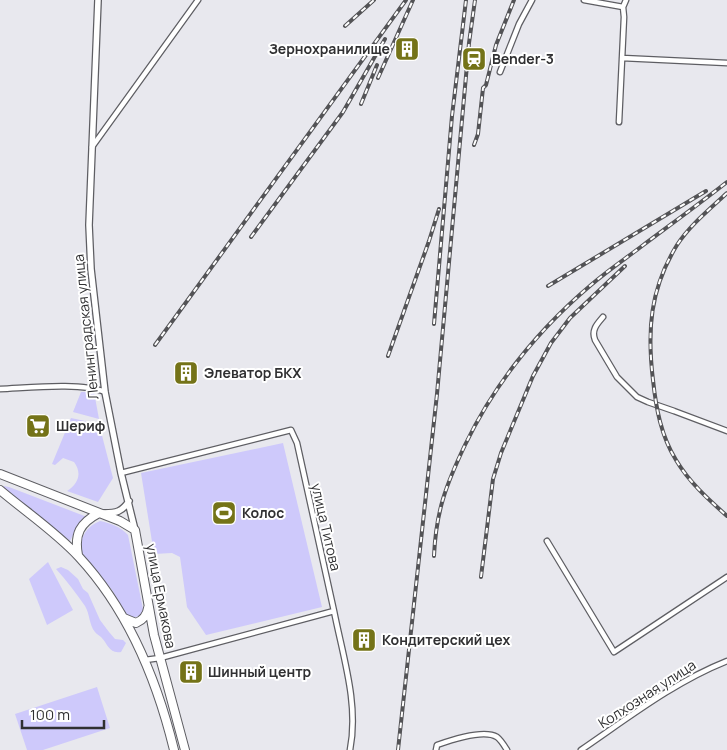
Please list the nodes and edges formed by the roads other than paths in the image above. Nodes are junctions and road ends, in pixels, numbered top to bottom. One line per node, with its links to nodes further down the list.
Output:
1 (98, 0): 11 (street, Ленинградская улица)
2 (198, 0): 11 (street)
3 (532, 0): 9 (street)
4 (584, 0): 6 (street)
5 (626, 0): 6 (street)
6 (623, 7): 7 (street)
7 (622, 58): 8 (street); 10 (street)
8 (727, 63)
9 (500, 72)
10 (619, 122)
11 (92, 147): 14 (street, Ленинградская улица)
12 (604, 317): 15 (street)
13 (0, 389): 14 (street)
14 (104, 392): 16 (street, Ленинградская улица)
15 (727, 432)
16 (121, 473): 19 (street, Ленинградская улица); 26 (street, улица Титова)
17 (0, 474): 20 (main road, улица Ермакова)
18 (0, 490): 23 (main road)
19 (128, 501): 20 (street); 21 (street, Ленинградская улица)
20 (100, 512): 21 (main road, улица Ермакова); 23 (main road)
21 (135, 530): 25 (main road, улица Ермакова)
22 (547, 541): 24 (street)
23 (78, 556): 27 (main road)
24 (727, 577)
25 (149, 603): 27 (main road); 28 (main road, улица Ермакова)
26 (334, 611): 28 (street); 33 (street)
27 (123, 616): 29 (main road)
28 (160, 658): 29 (street); 32 (main road, улица Ермакова)
29 (145, 660): 31 (main road)
30 (727, 661): 36 (street, Колхозная улица)
31 (174, 750)
32 (185, 750)
33 (350, 750)
34 (436, 750): 35 (street)
35 (507, 750)
36 (581, 750)

